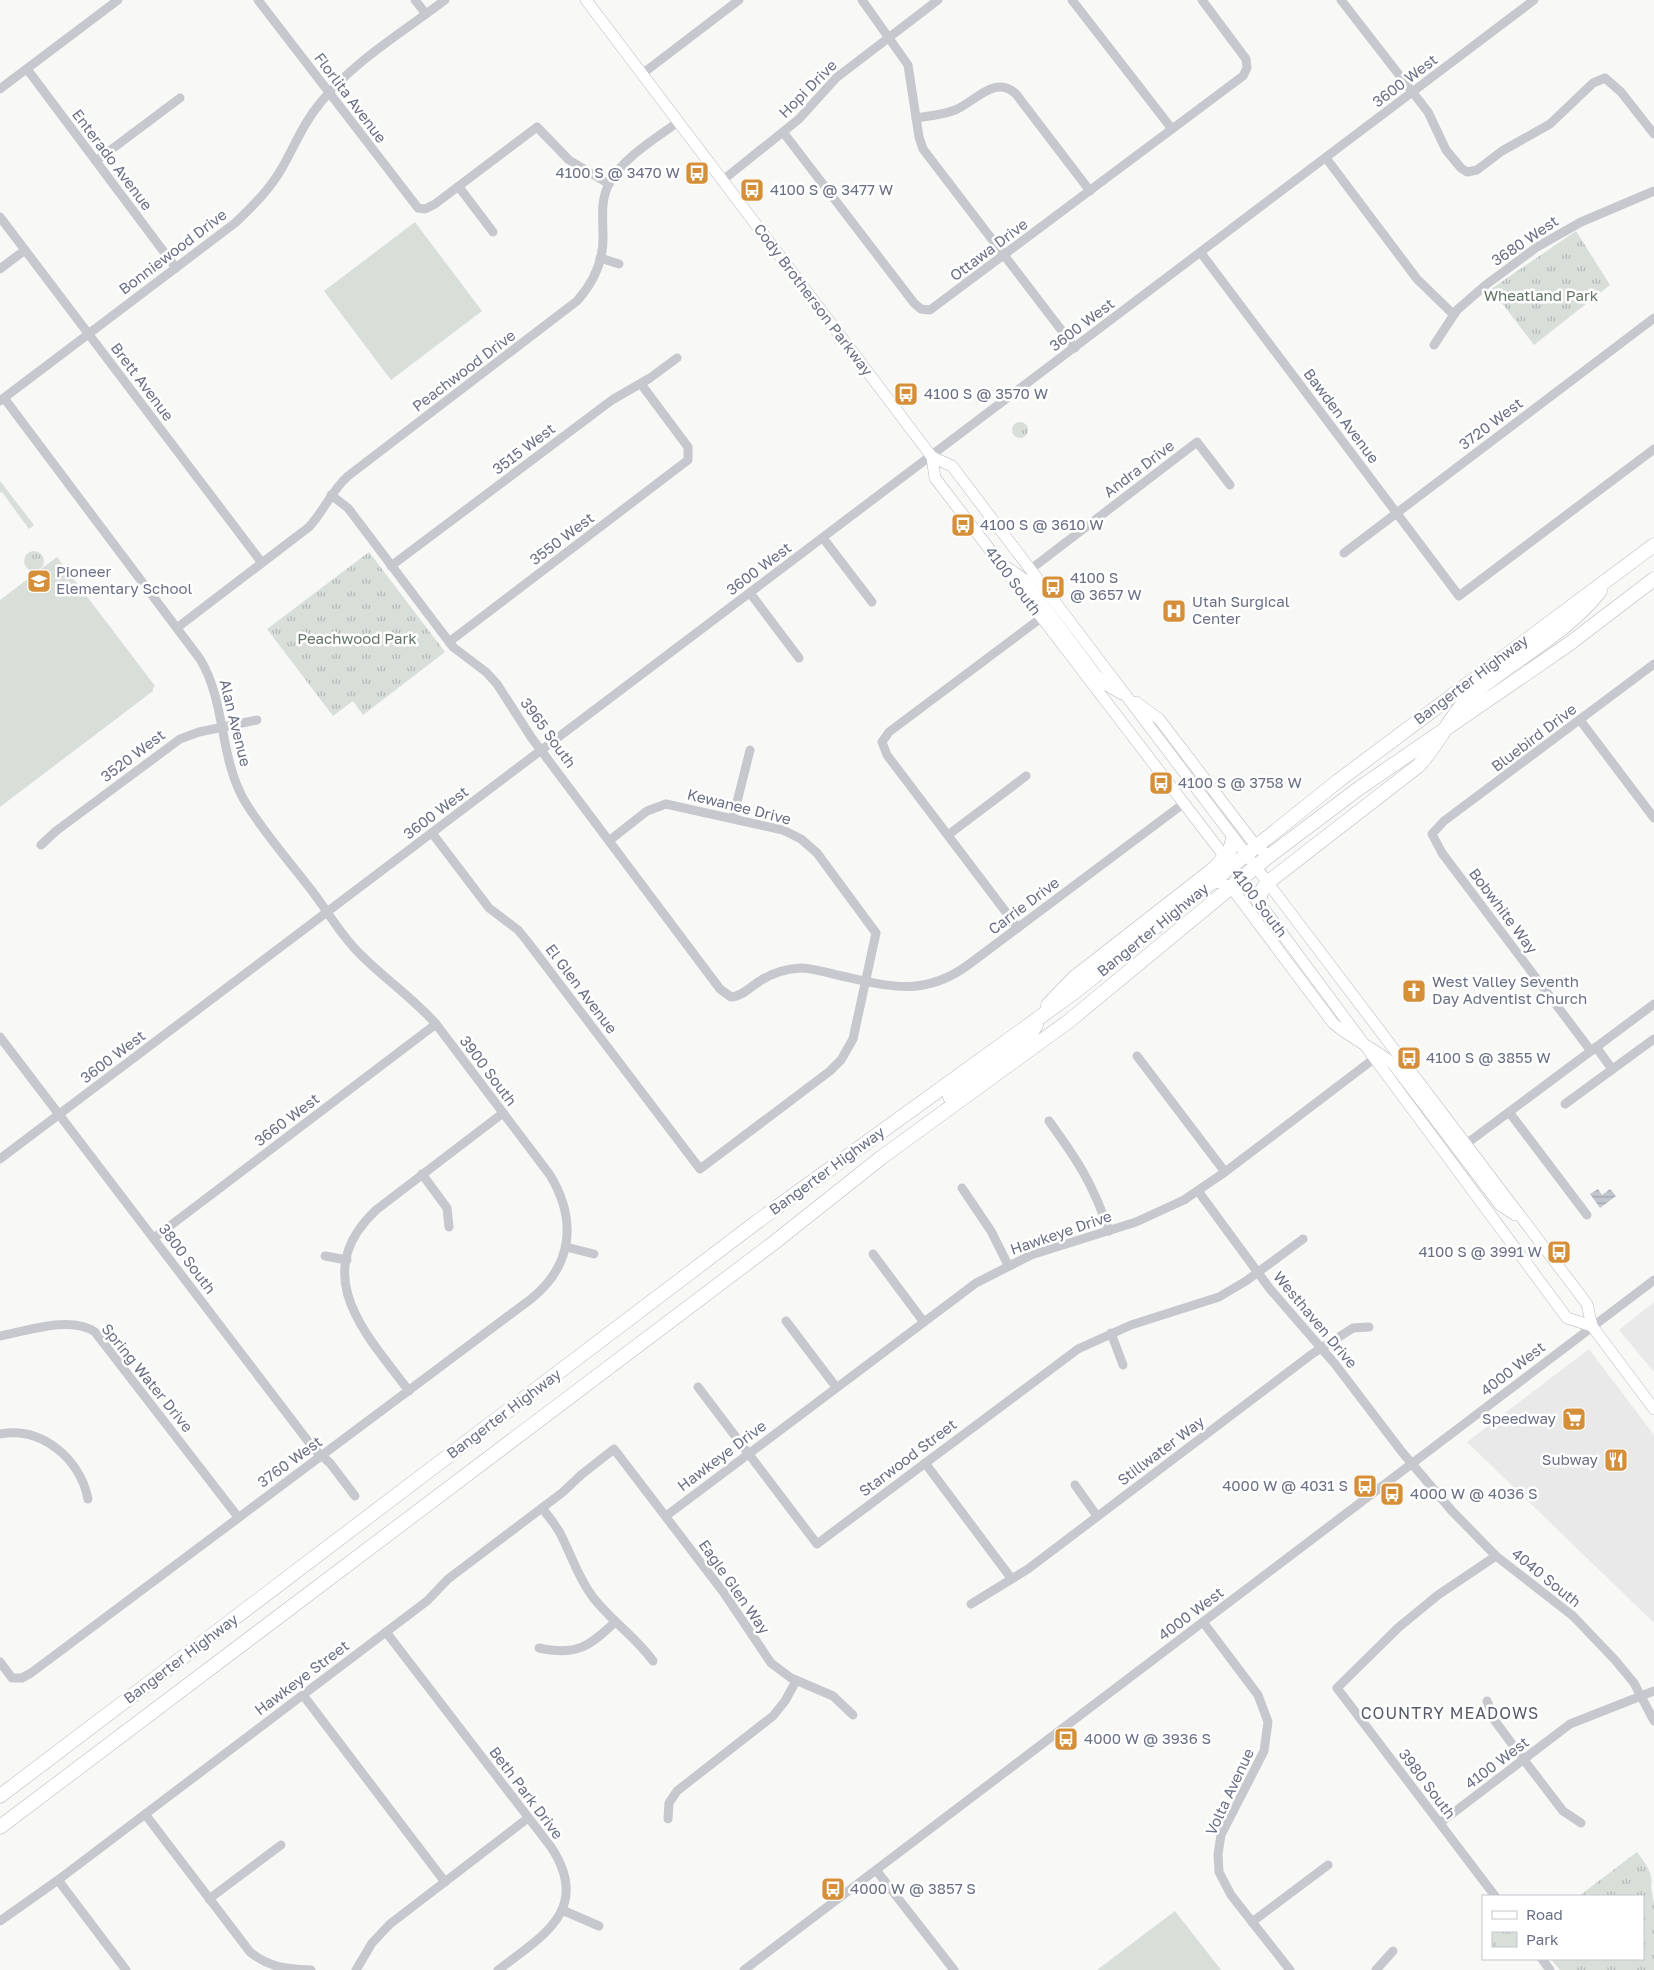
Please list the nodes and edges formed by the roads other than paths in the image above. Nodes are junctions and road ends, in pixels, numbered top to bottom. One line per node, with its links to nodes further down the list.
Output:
1 (118, 0): 15 (street)
2 (258, 0): 19 (street, Florlita Avenue)
3 (415, 0): 13 (street)
4 (445, 0): 13 (street, Bonniewood Drive)
5 (586, 0): 16 (main road, Cody Brotherson Parkway)
6 (740, 0): 16 (street)
7 (862, 0): 14 (street)
8 (938, 0): 14 (street, Hopi Drive)
9 (1072, 0): 23 (street)
10 (1202, 0): 23 (street, Ottawa Drive)
11 (1342, 0): 18 (street)
12 (1531, 1): 18 (street, 3600 West)
13 (426, 14): 19 (street, Bonniewood Drive)
14 (890, 37): 21 (street); 24 (street, Hopi Drive)
15 (27, 69): 17 (street); 27 (street, Enterado Avenue)
16 (642, 74): 22 (main road, Cody Brotherson Parkway)
17 (0, 89)
18 (1412, 92): 25 (street); 26 (street, 3600 West)
19 (329, 93): 30 (street, Florlita Avenue); 40 (street, Bonniewood Drive)
20 (180, 98): 27 (street)
21 (916, 118): 31 (street); 37 (street)
22 (678, 122): 28 (main road, Cody Brotherson Parkway); 29 (street, Peachwood Drive)
23 (1172, 129): 31 (street, Ottawa Drive)
24 (784, 132): 28 (street, Hopi Drive); 37 (street, Ottawa Drive)
25 (1654, 134)
26 (1326, 158): 36 (street, 3600 West); 42 (street)
27 (96, 161): 40 (street, Enterado Avenue)
28 (723, 180): 51 (main road, Cody Brotherson Parkway)
29 (609, 184): 30 (street); 38 (street, Peachwood Drive)
30 (459, 186): 34 (street)
31 (1090, 191): 37 (street, Ottawa Drive)
32 (1654, 192): 42 (street, 3680 West)
33 (0, 217): 35 (street, Brett Avenue)
34 (493, 232)
35 (25, 250): 41 (street); 44 (street, Brett Avenue)
36 (1201, 253): 46 (street, 3600 West); 54 (street, Bawden Avenue)
37 (1004, 256): 46 (street)
38 (600, 258): 39 (street); 53 (street, Peachwood Drive)
39 (618, 264)
40 (176, 268): 44 (street, Bonniewood Drive)
41 (0, 269)
42 (1453, 314): 45 (street, 3680 West)
43 (1654, 318): 54 (street, 3720 West)
44 (88, 334): 49 (street, Bonniewood Drive); 59 (street, Brett Avenue)
45 (1434, 345)
46 (1074, 348): 51 (street, 3600 West)
47 (677, 358): 48 (street, 3515 West)
48 (641, 384): 60 (street, 3515 West); 68 (street, 3550 West)
49 (2, 399): 67 (street, Alan Avenue)
50 (1654, 448): 54 (street, Bawden Avenue)
51 (932, 457): 55 (street, 3600 West); 58 (main road, 4100 South); 61 (main road, 4100 South)
52 (1230, 485): 61 (street, Andra Drive)
53 (331, 495): 59 (street, Peachwood Drive); 60 (street, 3965 South)
54 (1397, 513): 57 (street, 3720 West)
55 (824, 538): 64 (street, 3600 West); 65 (street)
56 (1654, 545): 62 (highway, Bangerter Highway)
57 (1344, 553)
58 (997, 559): 66 (main road, 4100 South); 71 (main road)
59 (262, 563): 67 (street, Peachwood Drive)
60 (391, 566): 68 (street, 3965 South)
61 (1031, 569): 71 (main road, 4100 South)
62 (1612, 577): 75 (highway); 88 (highway, Bangerter Highway)
63 (1654, 579): 75 (highway, Bangerter Highway)
64 (750, 593): 69 (street); 76 (street, 3600 West)
65 (872, 602)
66 (1041, 618): 79 (main road, 4100 South); 84 (street)
67 (178, 627): 74 (street, Alan Avenue)
68 (449, 642): 76 (street, 3965 South)
69 (799, 658)
70 (1654, 664): 73 (street, Bluebird Drive)
71 (1128, 697): 85 (main road, 4100 South); 88 (main road)
72 (257, 720): 74 (street, 3520 West)
73 (1580, 720): 81 (street); 83 (street, Bluebird Drive)
74 (222, 727): 87 (street, 3520 West); 96 (street, Alan Avenue)
75 (1444, 730): 89 (highway, Bangerter Highway); 93 (highway)
76 (542, 750): 82 (street, 3600 West); 86 (street, 3965 South)
77 (750, 750): 80 (street)
78 (1026, 776): 84 (street)
79 (1183, 804): 90 (main road, 4100 South); 97 (street, Carrie Drive)
80 (733, 818): 86 (street, Kewanee Drive); 98 (street, Kewanee Drive)
81 (1654, 818)
82 (432, 833): 96 (street, 3600 West); 118 (street, El Glen Avenue)
83 (1432, 834): 106 (street, Bobwhite Way)
84 (948, 835): 97 (street)
85 (1233, 839): 88 (main road, 4100 South); 90 (highway)
86 (610, 840): 99 (street, 3965 South)
87 (41, 845)
88 (1250, 850): 89 (main road); 90 (highway, Bangerter Highway); 91 (main road, 4100 South)
89 (1269, 856): 91 (highway, Bangerter Highway)
90 (1228, 862): 92 (main road, 4100 South); 94 (highway, Bangerter Highway); 101 (highway)
91 (1255, 867): 92 (highway, Bangerter Highway); 93 (main road, 4100 South)
92 (1236, 883): 94 (main road); 95 (main road, 4100 South); 105 (main road); 116 (highway, Bangerter Highway)
93 (1266, 883): 95 (highway); 115 (main road, 4100 South)
94 (1208, 885): 101 (highway, Bangerter Highway)
95 (1259, 902): 105 (main road, 4100 South)
96 (327, 913): 102 (street, 3900 South); 113 (street, 3600 West)
97 (1018, 928): 98 (street, Carrie Drive)
98 (866, 981): 99 (street, Carrie Drive); 118 (street, Kewanee Drive)
99 (731, 997)
100 (1654, 1004): 106 (street)
101 (1039, 1019): 116 (highway); 179 (highway, Bangerter Highway)
102 (436, 1024): 112 (street, 3900 South); 127 (street, 3660 West)
103 (0, 1037): 113 (street, 3800 South)
104 (1654, 1039): 109 (street)
105 (1364, 1044): 108 (main road, 4100 South); 124 (main road)
106 (1594, 1049): 109 (street, Bobwhite Way); 111 (street)
107 (1137, 1056): 119 (street)
108 (1375, 1058): 119 (street, Hawkeye Drive); 139 (main road, 4100 South)
109 (1612, 1069): 110 (street)
110 (1565, 1104)
111 (1509, 1112): 115 (street); 123 (street)
112 (503, 1113): 120 (street); 129 (street, 3900 South)
113 (59, 1114): 117 (street, 3600 West); 127 (street, 3800 South)
114 (1049, 1122): 126 (street)
115 (1466, 1144): 124 (main road, 4100 South)
116 (882, 1157): 185 (highway, Bangerter Highway)
117 (0, 1159)
118 (700, 1169)
119 (1225, 1172): 122 (street, Hawkeye Drive)
120 (422, 1174): 125 (street); 133 (street)
121 (962, 1188): 134 (street)
122 (1198, 1191): 126 (street, Hawkeye Drive); 135 (street, Westhaven Drive)
123 (1587, 1215)
124 (1525, 1222): 139 (main road, 4100 South)
125 (449, 1227)
126 (1109, 1231): 134 (street, Hawkeye Drive)
127 (154, 1238): 152 (street, 3800 South)
128 (1303, 1239): 135 (street, Starwood Street)
129 (566, 1247): 130 (street); 147 (street, 3760 West)
130 (594, 1254)
131 (873, 1254): 138 (street)
132 (325, 1256): 133 (street)
133 (347, 1260): 147 (street)
134 (1008, 1265): 138 (street, Hawkeye Drive)
135 (1258, 1272): 141 (street, Starwood Street); 143 (street, Westhaven Drive)
136 (1654, 1280): 139 (street, 4000 West)
137 (786, 1321): 146 (street)
138 (923, 1321): 146 (street, Hawkeye Drive)
139 (1592, 1326): 148 (main road, 4100 South); 154 (street, 4000 West)
140 (1369, 1327): 143 (street, Stillwater Way)
141 (1111, 1333): 144 (street); 153 (street, Starwood Street)
142 (0, 1336): 161 (street, Spring Water Drive)
143 (1322, 1349): 154 (street, Westhaven Drive); 160 (street, Stillwater Way)
144 (1123, 1365)
145 (698, 1387): 151 (street)
146 (836, 1387): 151 (street, Hawkeye Drive)
147 (409, 1391): 152 (street, 3760 West)
148 (1654, 1409)
149 (0, 1434): 157 (street)
150 (614, 1449): 158 (street, Hawkeye Street); 159 (street, Eagle Glen Way)
151 (748, 1454): 153 (street, Starwood Street); 159 (street, Hawkeye Drive)
152 (322, 1456): 156 (street, 3800 South); 161 (street, 3760 West)
153 (924, 1463): 163 (street)
154 (1412, 1464): 162 (street, 4040 South); 166 (street, 4000 West)
155 (1074, 1486): 160 (street)
156 (355, 1496)
157 (88, 1499)
158 (542, 1508): 165 (street); 167 (street, Hawkeye Street)
159 (666, 1516): 171 (street, Eagle Glen Way)
160 (1097, 1516): 163 (street, Stillwater Way)
161 (238, 1517): 170 (street, 3760 West)
162 (1496, 1556): 174 (street, 4040 South); 183 (street, 3980 South)
163 (1011, 1578): 164 (street, Stillwater Way)
164 (971, 1604)
165 (615, 1622): 168 (street); 169 (street)
166 (1203, 1622): 188 (street, 4000 West); 195 (street, Volta Avenue)
167 (386, 1632): 173 (street, Hawkeye Street); 181 (street, Beth Park Drive)
168 (539, 1648)
169 (653, 1661)
170 (0, 1662)
171 (796, 1681): 176 (street, Eagle Glen Way); 182 (street)
172 (1654, 1691): 174 (street, 4100 West)
173 (302, 1695): 180 (street, Hawkeye Street); 190 (street)
174 (1642, 1697): 177 (street, 4040 South); 178 (street, 4100 West)
175 (1487, 1700): 178 (street)
176 (854, 1715)
177 (1654, 1721)
178 (1524, 1760): 183 (street, 4100 West); 184 (street)
179 (0, 1796)
180 (144, 1814): 189 (street, Hawkeye Street); 192 (street)
181 (528, 1818): 190 (street); 193 (street, Beth Park Drive)
182 (668, 1820)
183 (1440, 1823): 191 (street, 3980 South)
184 (1581, 1823)
185 (0, 1827)
186 (281, 1845): 192 (street)
187 (1328, 1865): 195 (street)
188 (876, 1870): 198 (street); 203 (street, 4000 West)
189 (58, 1880): 194 (street, Hawkeye Street); 199 (street)
190 (445, 1882): 201 (street)
191 (1494, 1895)
192 (209, 1899): 200 (street)
193 (562, 1910): 196 (street); 202 (street, Beth Park Drive)
194 (0, 1920)
195 (1252, 1922): 204 (street, Volta Avenue)
196 (599, 1926)
197 (1393, 1951): 205 (street)
198 (948, 1968)
199 (126, 1970)
200 (311, 1970)
201 (356, 1970)
202 (498, 1970)
203 (744, 1970)
204 (1290, 1970)
205 (1376, 1970)

